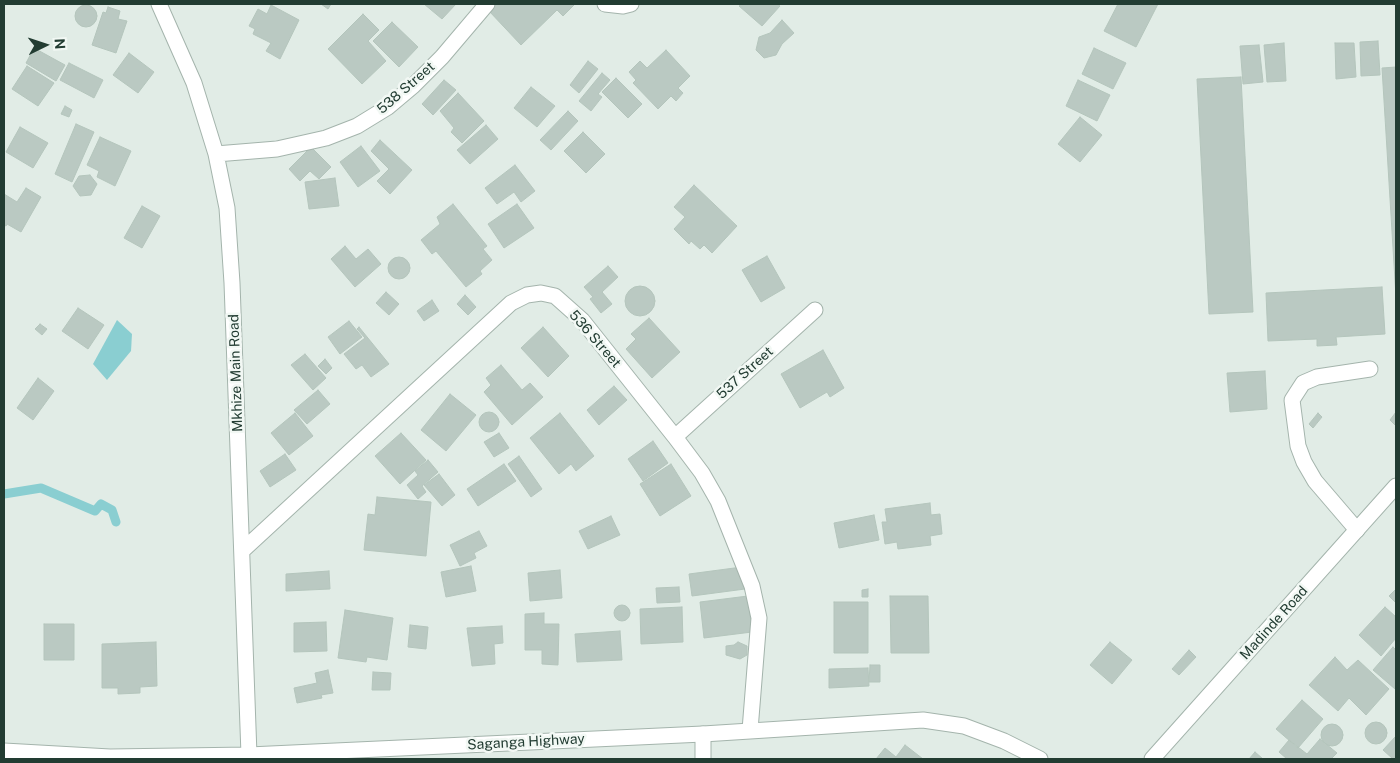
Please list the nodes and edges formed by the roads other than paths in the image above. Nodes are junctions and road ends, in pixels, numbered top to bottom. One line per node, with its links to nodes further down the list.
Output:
1 (159, 4): 5 (street, Mkhize Main Road)
2 (486, 4): 5 (street, 538 Street)
3 (605, 4): 4 (street)
4 (631, 4)
5 (216, 154): 11 (street, Mkhize Main Road)
6 (815, 310): 8 (street, 537 Street)
7 (1370, 369): 10 (street)
8 (675, 437): 11 (street, 536 Street); 12 (street, 536 Street)
9 (1396, 486): 10 (street, Madinde Road)
10 (1357, 530): 18 (street, Madinde Road)
11 (243, 550): 15 (street, Mkhize Main Road)
12 (750, 730): 13 (street, Saganga Highway); 17 (street, Saganga Highway)
13 (703, 734): 15 (street, Saganga Highway); 16 (street)
14 (4, 751): 15 (street, Saganga Highway)
15 (249, 755)
16 (703, 759)
17 (1040, 759)
18 (1152, 759)

